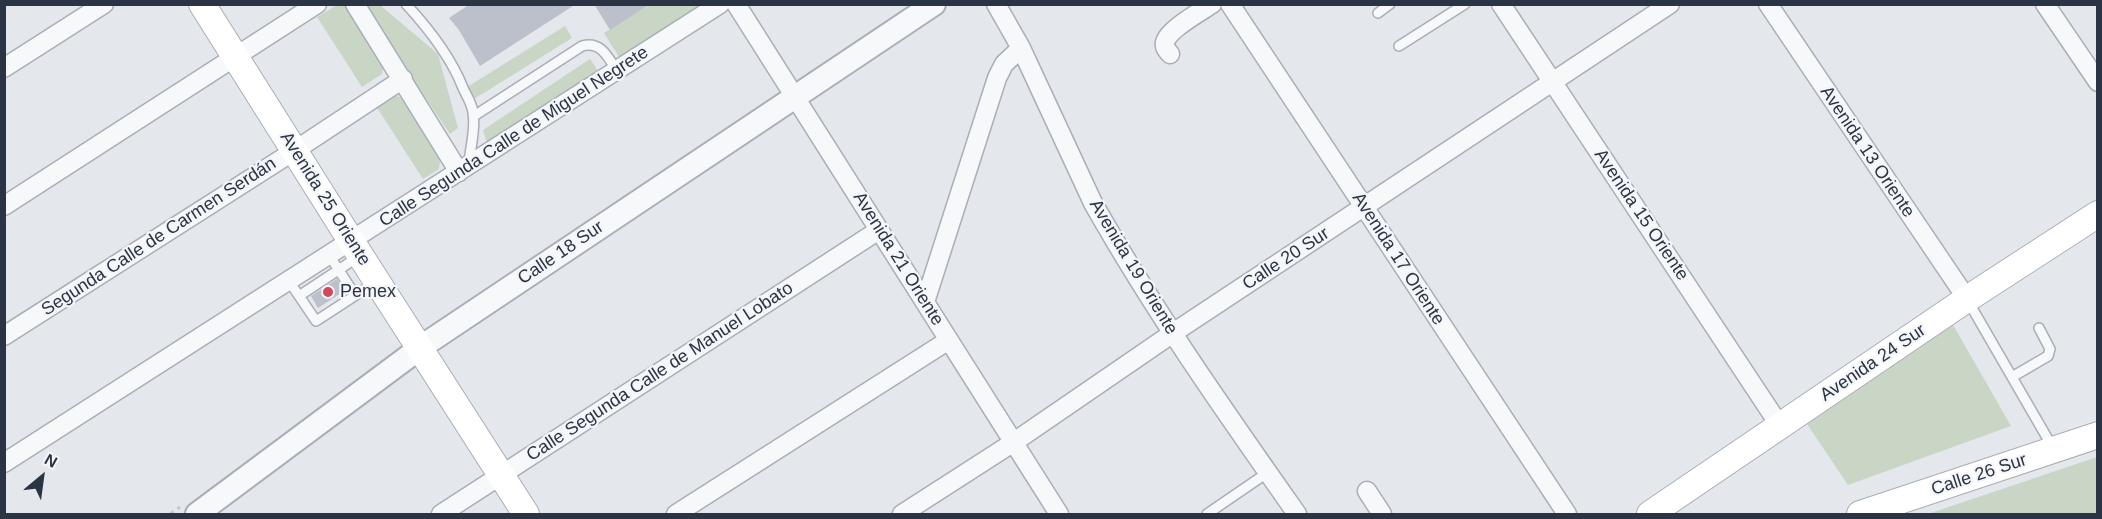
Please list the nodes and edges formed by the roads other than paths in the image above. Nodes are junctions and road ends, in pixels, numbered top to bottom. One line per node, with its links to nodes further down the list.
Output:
1 (105, 4): 23 (street)
2 (202, 4): 22 (main road, Avenida 25 Oriente)
3 (317, 4): 22 (street)
4 (355, 4): 25 (street)
5 (406, 4): 29 (lane)
6 (720, 4): 24 (street, Calle Segunda Calle de Miguel Negrete)
7 (736, 4): 28 (street, Avenida 21 Oriente)
8 (934, 4): 28 (street, Calle 18 Sur)
9 (996, 4): 20 (street, Avenida 19 Oriente)
10 (1212, 4): 21 (street)
11 (1230, 4): 33 (street, Avenida 17 Oriente)
12 (1390, 4): 18 (lane)
13 (1465, 4): 19 (lane)
14 (1501, 4): 27 (street, Avenida 15 Oriente)
15 (1670, 4): 27 (street, Calle 20 Sur)
16 (1768, 4): 42 (street, Avenida 13 Oriente)
17 (2045, 4): 26 (street)
18 (1378, 13)
19 (1399, 46)
20 (1021, 48): 43 (street); 45 (street, Avenida 19 Oriente)
21 (1170, 54)
22 (236, 56): 30 (main road, Avenida 25 Oriente); 32 (street)
23 (4, 68)
24 (617, 71): 29 (lane); 31 (street, Calle Segunda Calle de Miguel Negrete)
25 (403, 80): 30 (street, Segunda Calle de Carmen Serdán); 31 (street)
26 (2097, 82)
27 (1553, 83): 33 (street, Calle 20 Sur); 50 (street, Avenida 15 Oriente)
28 (795, 97): 35 (street, Avenida 21 Oriente); 48 (street, Calle 18 Sur)
29 (474, 116): 31 (lane)
30 (294, 151): 36 (main road, Avenida 25 Oriente); 46 (street, Segunda Calle de Carmen Serdán)
31 (464, 169): 36 (street, Calle Segunda Calle de Miguel Negrete)
32 (4, 206)
33 (1365, 208): 45 (street, Calle 20 Sur); 67 (street, Avenida 17 Oriente)
34 (2097, 214): 42 (main road, Avenida 24 Sur)
35 (879, 230): 43 (street, Avenida 21 Oriente); 56 (street, Calle Segunda Calle de Manuel Lobato)
36 (355, 248): 37 (street, Calle Segunda Calle de Miguel Negrete); 39 (main road, Avenida 25 Oriente)
37 (334, 263): 38 (street, Calle Segunda Calle de Miguel Negrete); 40 (lane); 41 (lane)
38 (289, 281): 41 (lane); 54 (street, Calle Segunda Calle de Miguel Negrete)
39 (377, 281): 40 (lane); 48 (main road, Avenida 25 Oriente)
40 (355, 295): 41 (lane)
41 (299, 296)
42 (1966, 299): 49 (lane); 50 (main road, Avenida 24 Sur)
43 (925, 302): 47 (street, Avenida 21 Oriente)
44 (2039, 328): 49 (lane)
45 (1173, 333): 52 (street, Calle 20 Sur); 55 (street, Avenida 19 Oriente)
46 (4, 336)
47 (949, 340): 52 (street, Avenida 21 Oriente); 61 (street)
48 (420, 348): 56 (main road, Avenida 25 Oriente); 58 (street, Calle 18 Sur)
49 (2012, 377): 53 (lane)
50 (1780, 426): 68 (main road, Avenida 24 Sur)
51 (2097, 435): 53 (main road, Calle 26 Sur)
52 (1014, 442): 62 (street, Calle 20 Sur); 63 (street, Avenida 21 Oriente)
53 (2054, 451): 69 (main road, Calle 26 Sur)
54 (4, 463)
55 (1268, 473): 64 (lane); 65 (street, Avenida 19 Oriente)
56 (501, 475): 59 (street, Calle Segunda Calle de Manuel Lobato); 60 (main road, Avenida 25 Oriente)
57 (1367, 491): 66 (street)
58 (197, 514)
59 (441, 514)
60 (526, 514)
61 (676, 514)
62 (902, 514)
63 (1059, 514)
64 (1207, 514)
65 (1297, 514)
66 (1382, 514)
67 (1567, 514)
68 (1650, 514)
69 (1860, 514)

